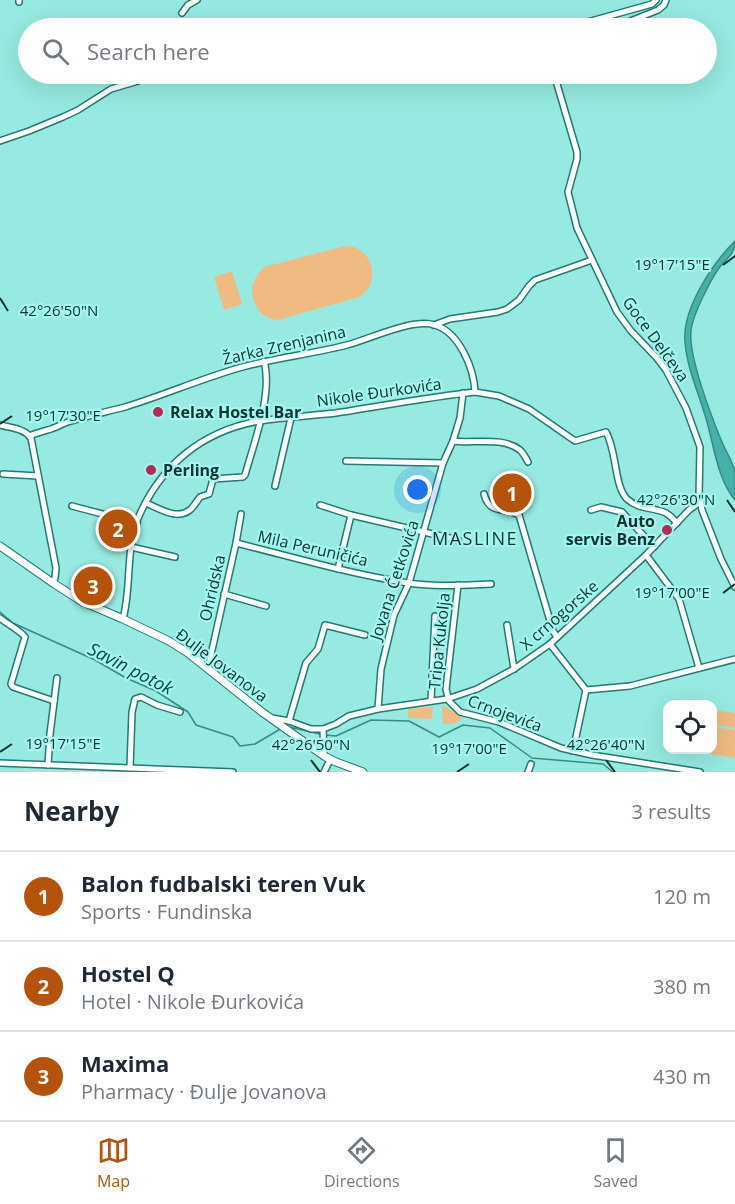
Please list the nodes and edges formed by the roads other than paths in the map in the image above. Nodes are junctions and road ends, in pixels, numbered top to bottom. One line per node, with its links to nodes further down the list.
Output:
1 (197, 0): 4 (street)
2 (656, 0): 5 (street)
3 (666, 0): 6 (street)
4 (182, 13)
5 (602, 18)
6 (638, 18)
7 (128, 84): 9 (street)
8 (557, 84): 10 (street, Goce Delčeva)
9 (0, 141)
10 (592, 260): 11 (street, Žarka Zrenjanina); 27 (street, Goce Delčeva)
11 (434, 325): 12 (street, Žarka Zrenjanina); 13 (street)
12 (264, 361): 16 (street); 18 (street, Žarka Zrenjanina)
13 (475, 392): 14 (street, Nikole Đurkovića); 35 (street, Nikole Đurkovića)
14 (464, 393): 15 (street, Nikole Đurkovića); 19 (street, Jovana Ćetkovića)
15 (291, 418): 16 (street, Nikole Đurkovića); 25 (street)
16 (260, 421): 28 (street, Nikole Đurkovića); 28 (street)
17 (0, 425): 18 (street)
18 (29, 435): 24 (street)
19 (453, 441): 21 (street); 22 (street, Jovana Ćetkovića)
20 (346, 461): 22 (street)
21 (528, 462)
22 (443, 463): 36 (street, Jovana Ćetkovića)
23 (3, 474): 24 (street)
24 (38, 476): 46 (street)
25 (275, 486)
26 (484, 494): 57 (street)
27 (700, 502): 35 (street, X crnogorske); 49 (street, Goce Delčeva)
28 (146, 503): 34 (street, Nikole Đurkovića)
29 (320, 505): 33 (street)
30 (72, 506): 34 (street)
31 (591, 510): 41 (street)
32 (241, 514): 38 (street, Ohridska)
33 (351, 515): 36 (street); 44 (street)
34 (137, 522): 40 (street, Nikole Đurkovića)
35 (677, 523): 41 (street, X crnogorske)
36 (425, 532): 37 (street); 45 (street, Jovana Ćetkovića)
37 (458, 540)
38 (236, 543): 44 (street, Mila Peruničića); 50 (street, Ohridska)
39 (0, 546): 46 (street, Đulje Jovanova)
40 (131, 547): 43 (street); 54 (street, Nikole Đurkovića)
41 (654, 547): 42 (street, X crnogorske)
42 (646, 555): 57 (street, X crnogorske); 61 (street)
43 (175, 557)
44 (338, 569): 45 (street, Mila Peruničića)
45 (409, 583): 48 (street, Mila Peruničića); 68 (street, Jovana Ćetkovića)
46 (53, 584): 54 (street, Đulje Jovanova)
47 (491, 584): 48 (street, Mila Peruničića)
48 (458, 585): 65 (street, Tripa Kukolja)
49 (735, 587)
50 (224, 594): 51 (street); 60 (street, Ohridska)
51 (266, 606)
52 (435, 616): 66 (street)
53 (0, 618): 67 (street)
54 (123, 619): 60 (street, Đulje Jovanova)
55 (507, 625): 62 (street)
56 (365, 634): 71 (street)
57 (556, 637): 58 (street, X crnogorske)
58 (550, 644): 62 (street, X crnogorske); 64 (street)
59 (735, 659): 61 (street)
60 (208, 668): 70 (street, Đulje Jovanova)
61 (699, 668): 64 (street)
62 (514, 669): 65 (street, X crnogorske)
63 (57, 678): 67 (street)
64 (586, 690): 73 (street)
65 (447, 699): 66 (street, X crnogorske); 73 (street, Crnojevića)
66 (431, 700): 68 (street, X crnogorske)
67 (54, 701): 77 (street)
68 (378, 709): 72 (street, X crnogorske)
69 (180, 712): 79 (street)
70 (275, 721): 71 (street); 74 (street, Đulje Jovanova)
71 (289, 721): 72 (street)
72 (323, 731): 74 (street)
73 (573, 751): 84 (street, Crnojevića)
74 (327, 758): 81 (street); 82 (street, Đulje Jovanova)
75 (0, 763): 77 (street)
76 (531, 764): 83 (street)
77 (48, 765): 78 (street)
78 (61, 769): 79 (street)
79 (128, 770): 80 (street)
80 (233, 772)
81 (324, 772)
82 (363, 772)
83 (528, 772)
84 (700, 772)

